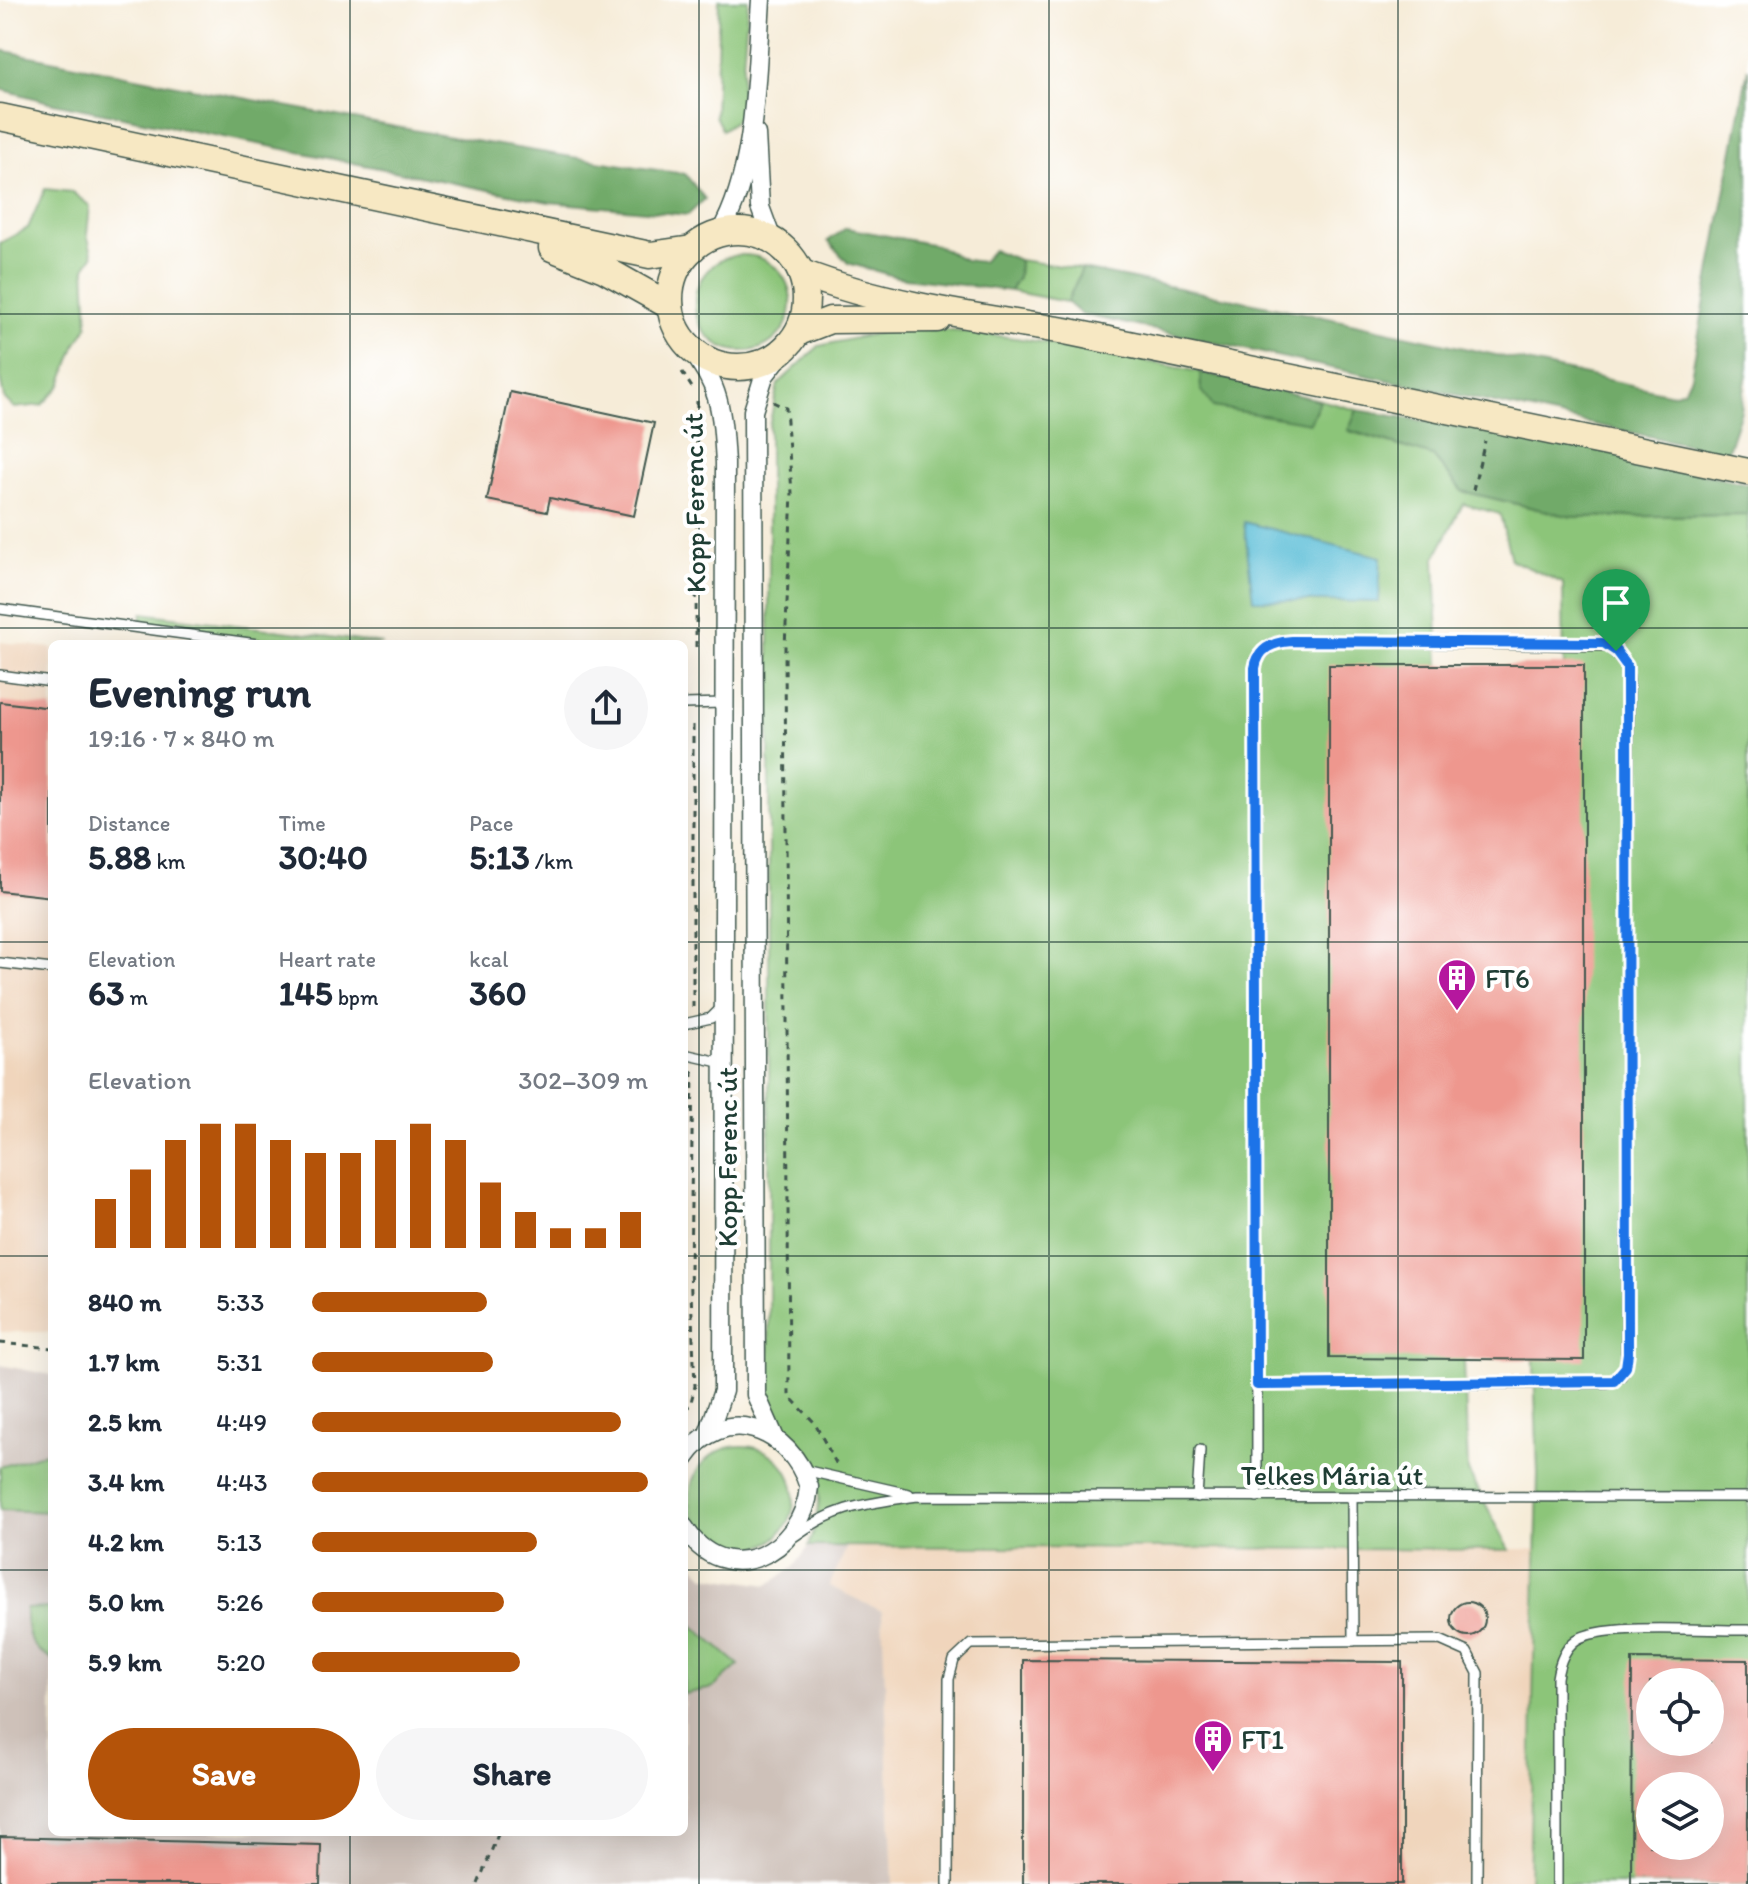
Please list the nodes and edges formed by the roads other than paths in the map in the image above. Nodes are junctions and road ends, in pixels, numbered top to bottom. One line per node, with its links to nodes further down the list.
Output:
1 (761, 0): 2 (street)
2 (754, 107): 5 (street); 6 (street)
3 (0, 117): 4 (main road)
4 (482, 219): 7 (main road); 9 (main road)
5 (720, 233): 6 (main road); 7 (main road)
6 (771, 237): 8 (main road)
7 (692, 249): 9 (main road)
8 (802, 273): 10 (main road); 11 (main road)
9 (670, 306): 12 (main road)
10 (986, 318): 11 (main road); 14 (main road)
11 (799, 332): 13 (main road)
12 (688, 346): 13 (main road); 19 (street, Kopp Ferenc út)
13 (782, 353): 29 (street, Kopp Ferenc út)
14 (1748, 472)
15 (0, 609): 16 (lane)
16 (228, 640)
17 (0, 675): 18 (lane)
18 (48, 681)
19 (724, 703): 20 (lane); 23 (street, Kopp Ferenc út)
20 (688, 704)
21 (0, 963): 22 (lane)
22 (48, 969)
23 (724, 1002): 24 (lane); 26 (street, Kopp Ferenc út)
24 (688, 1023)
25 (688, 1055): 26 (lane)
26 (724, 1063): 28 (street, Kopp Ferenc út)
27 (1257, 1385): 27 (lane); 35 (lane)
28 (708, 1434): 29 (street); 30 (street)
29 (774, 1436): 32 (street, Kopp Ferenc út)
30 (688, 1450)
31 (1200, 1450): 34 (lane)
32 (804, 1470): 33 (lane); 39 (street)
33 (917, 1496): 34 (lane, Telkes Mária út); 39 (lane)
34 (1197, 1497): 35 (lane, Telkes Mária út)
35 (1257, 1497): 36 (lane, Telkes Mária út)
36 (1352, 1497): 37 (lane, Telkes Mária út); 41 (lane)
37 (1748, 1497)
38 (688, 1532): 39 (street)
39 (785, 1543)
40 (1748, 1630): 44 (lane)
41 (1353, 1641): 42 (lane); 43 (lane)
42 (948, 1884)
43 (1477, 1884)
44 (1557, 1884)

